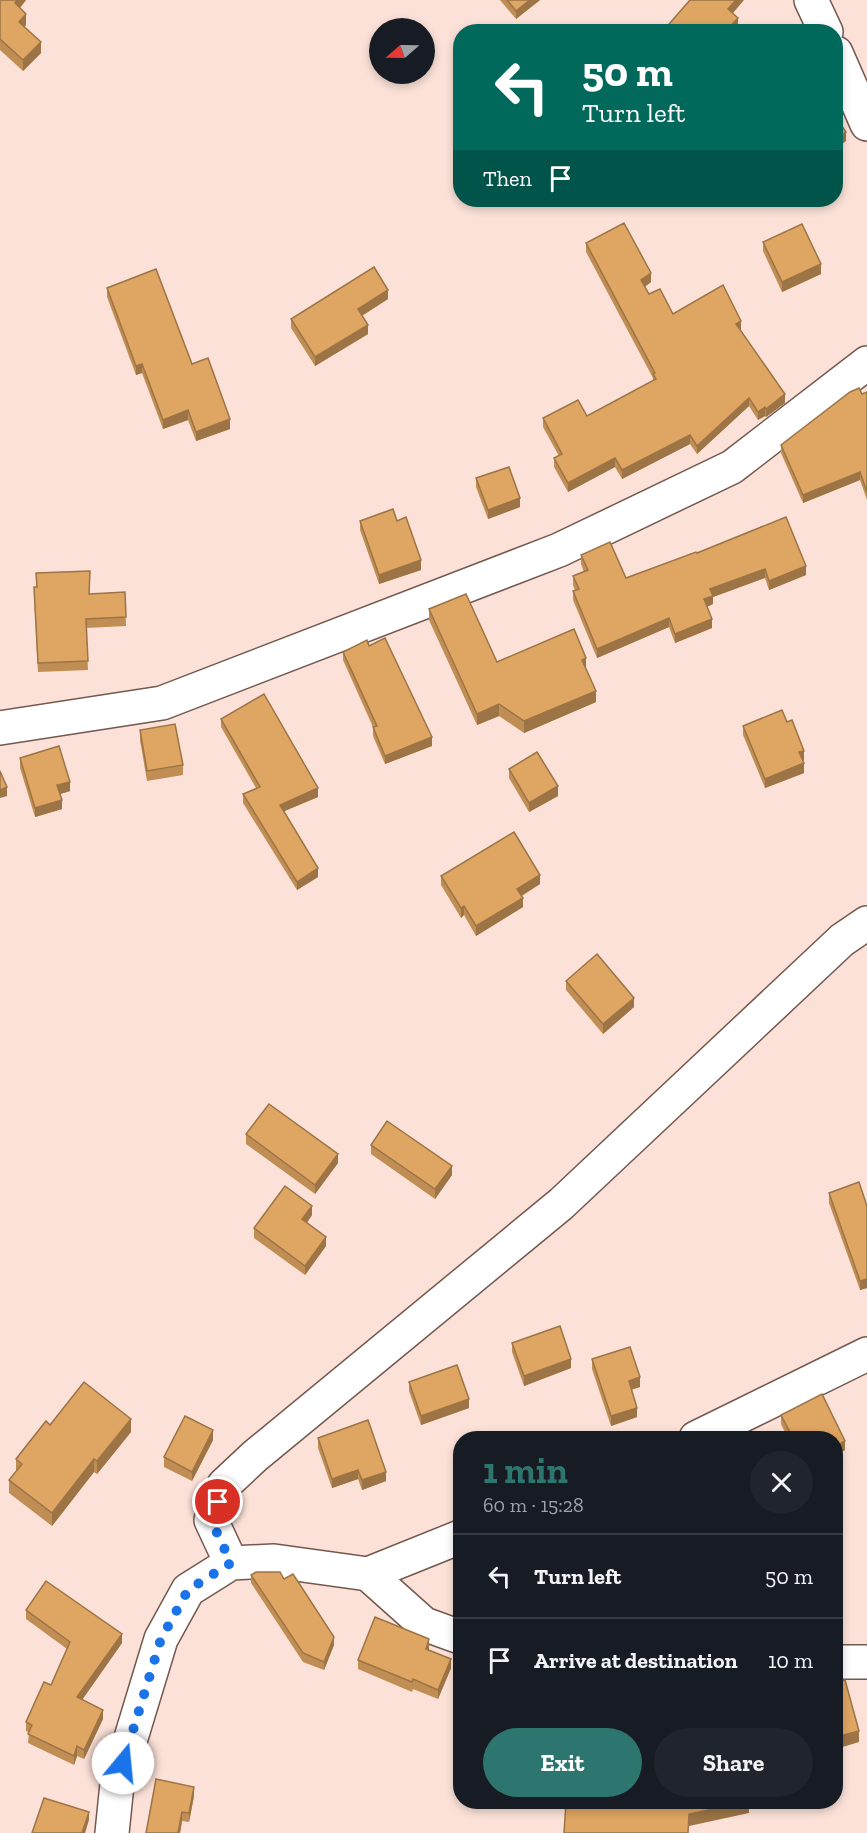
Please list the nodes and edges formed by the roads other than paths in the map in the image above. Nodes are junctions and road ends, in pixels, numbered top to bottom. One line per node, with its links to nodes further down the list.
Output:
1 (812, 0): 2 (street)
2 (822, 24)
3 (843, 69): 4 (street)
4 (867, 123)
5 (867, 363): 6 (street)
6 (0, 728)
7 (867, 922): 11 (street)
8 (867, 1354): 9 (street)
9 (710, 1431)
10 (453, 1540): 12 (street)
11 (231, 1563): 12 (street); 16 (street)
12 (368, 1574): 13 (street)
13 (453, 1634)
14 (843, 1662): 15 (street)
15 (867, 1662)
16 (112, 1833)

